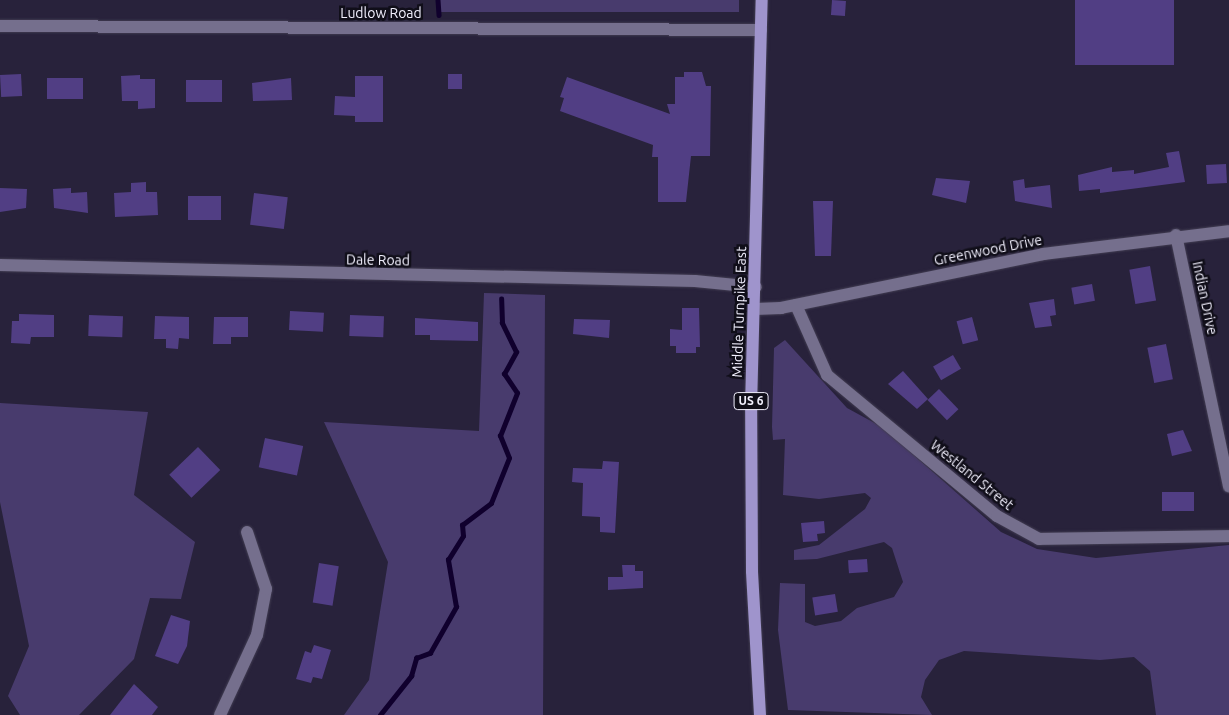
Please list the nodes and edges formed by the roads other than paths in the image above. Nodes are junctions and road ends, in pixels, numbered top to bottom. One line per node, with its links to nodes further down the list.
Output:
1 (762, 0): 3 (main road, Middle Turnpike East / US 6)
2 (0, 26): 3 (street, Ludlow Road)
3 (761, 30): 7 (main road, Middle Turnpike East / US 6)
4 (1229, 231): 5 (street, Greenwood Drive)
5 (1176, 234): 8 (street, Greenwood Drive); 10 (street, Indian Drive)
6 (0, 265): 7 (street, Dale Road)
7 (756, 286): 9 (main road, Middle Turnpike East / US 6)
8 (796, 305): 9 (street, Greenwood Drive); 12 (street, Westland Street)
9 (755, 309): 14 (main road, Middle Turnpike East / US 6)
10 (1229, 486)
11 (247, 532): 13 (street)
12 (1229, 536)
13 (220, 715)
14 (760, 715)

